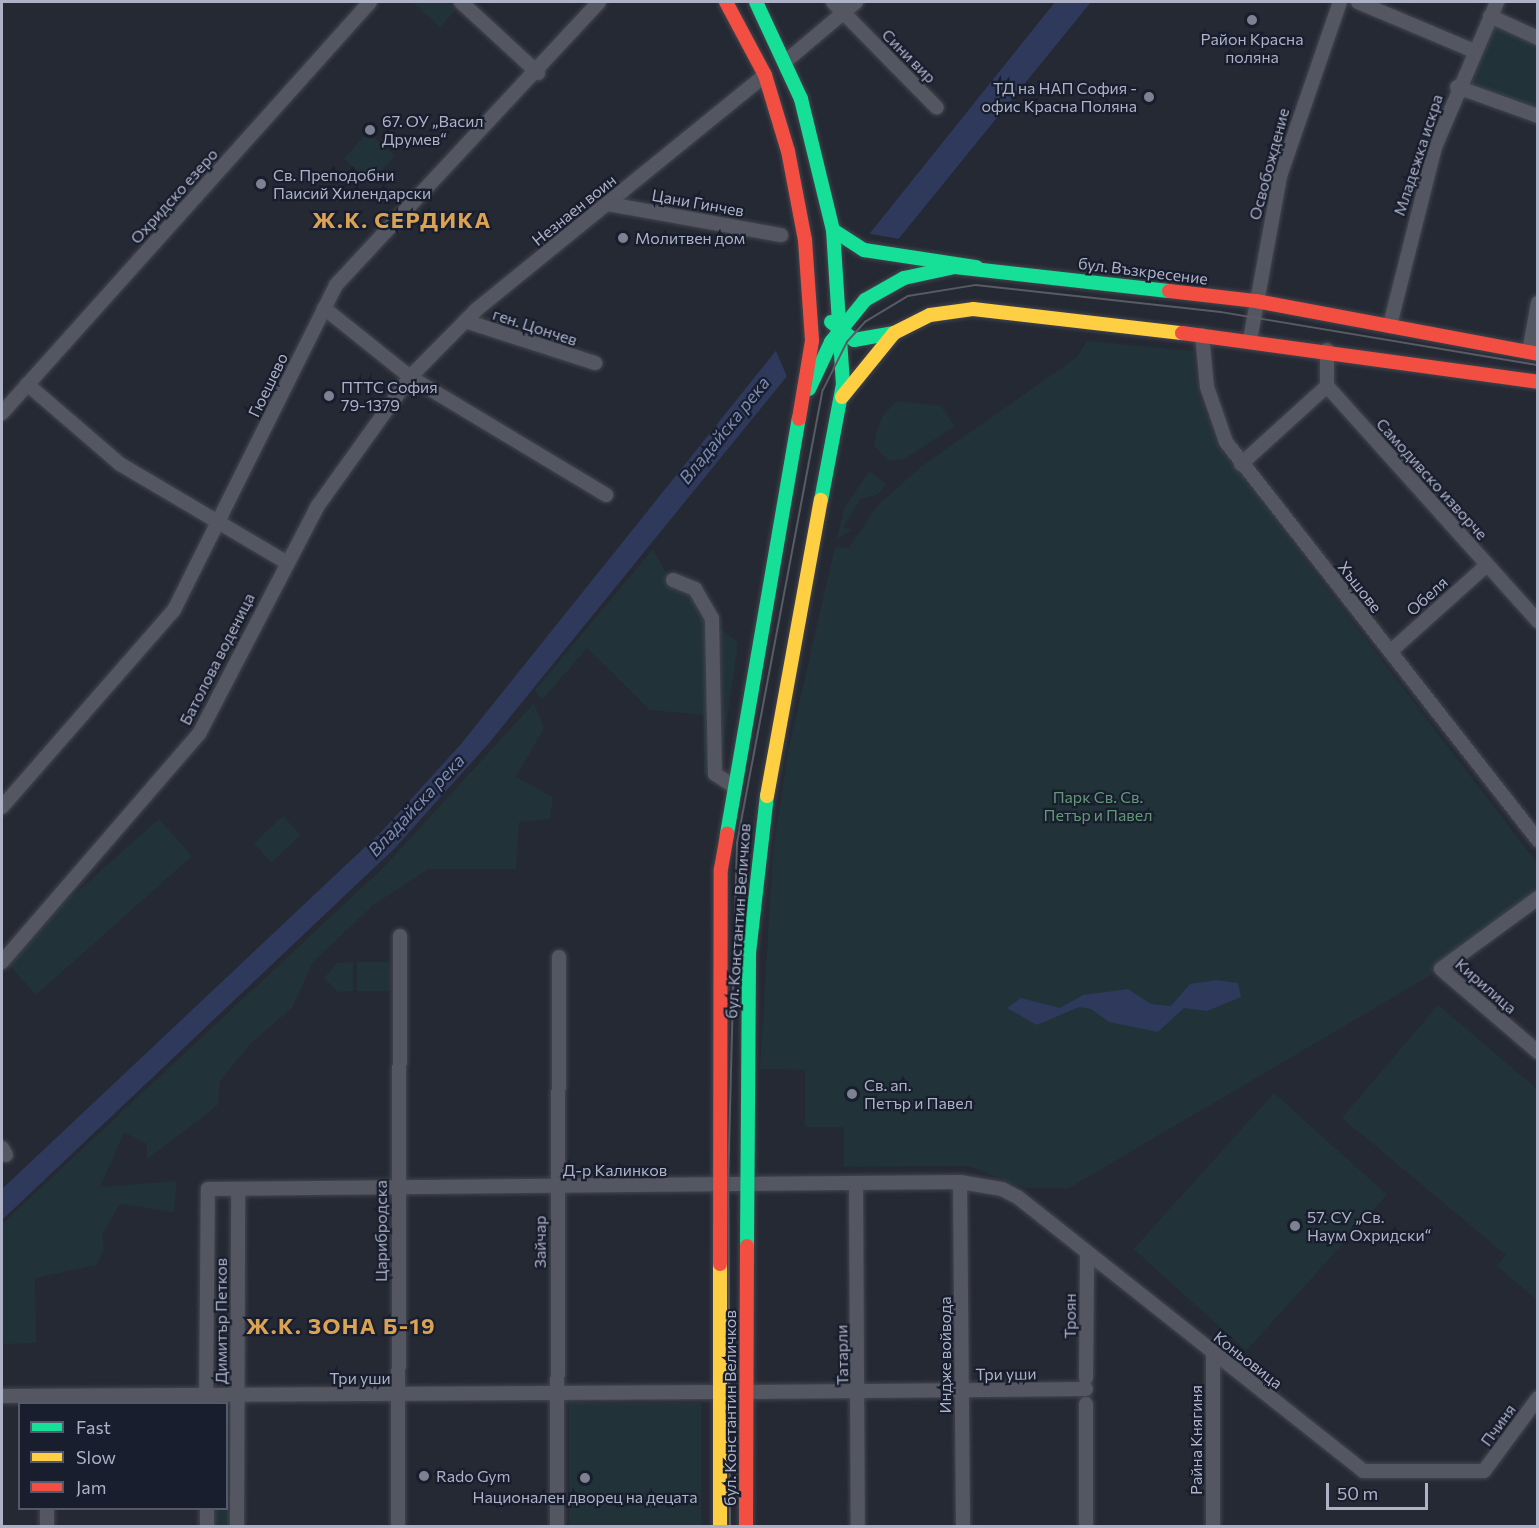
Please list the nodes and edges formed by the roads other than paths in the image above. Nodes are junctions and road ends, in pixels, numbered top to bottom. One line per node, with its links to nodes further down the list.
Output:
1 (370, 2): 40 (street, Охридско езеро)
2 (461, 2): 16 (street)
3 (599, 2): 16 (street, Гюешево)
4 (726, 2): 17 (main road)
5 (756, 2): 15 (main road)
6 (833, 2): 11 (street, Сини вир)
7 (856, 2): 11 (street)
8 (1340, 2): 26 (street, Освобождение)
9 (1358, 2): 14 (street)
10 (1497, 2): 12 (street, Младежка искра)
11 (843, 12): 15 (street); 19 (street, Сини вир)
12 (1490, 16): 13 (street); 14 (street, Младежка искра)
13 (1538, 38)
14 (1474, 51): 18 (street, Младежка искра)
15 (786, 61): 22 (main road)
16 (538, 73): 28 (street, Гюешево)
17 (765, 75): 21 (street, Незнаен воин); 25 (main road)
18 (1457, 87): 20 (street); 30 (street, Младежка искра)
19 (937, 108)
20 (1538, 116)
21 (608, 204): 23 (street, Цани Гинчев); 29 (street, Незнаен воин)
22 (833, 230): 24 (main road); 31 (main road)
23 (782, 235)
24 (977, 267): 26 (main road, бул. Възкресение); 31 (main road, бул. Възкресение)
25 (808, 272): 31 (main road); 43 (main road)
26 (1256, 302): 30 (main road, бул. Възкресение); 34 (street, Освобождение)
27 (1538, 303): 36 (street)
28 (324, 308): 38 (street); 47 (street, Гюешево)
29 (465, 321): 37 (street, ген. Цончев); 38 (street, Незнаен воин)
30 (1390, 325): 36 (main road, бул. Възкресение)
31 (839, 330): 32 (main road); 42 (main road); 43 (main road, бул. Възкресение)
32 (894, 333): 33 (main road); 42 (main road)
33 (1202, 335): 34 (main road); 45 (street, Хъшове)
34 (1250, 340): 35 (main road)
35 (1327, 350): 39 (main road); 41 (street)
36 (1533, 353)
37 (596, 363)
38 (410, 377): 46 (street); 48 (street, Батолова воденица)
39 (1538, 382)
40 (27, 384): 44 (street, Охридско езеро); 47 (street)
41 (1327, 386): 45 (street); 49 (street, Самодивско изворче)
42 (842, 397): 63 (main road, бул. Константин Величков)
43 (805, 400): 53 (main road, бул. Константин Величков)
44 (2, 413)
45 (1241, 464): 52 (street, Хъшове)
46 (606, 495)
47 (221, 520): 48 (street); 54 (street, Гюешево)
48 (286, 562): 59 (street, Батолова воденица)
49 (1486, 564): 51 (street, Самодивско изворче); 52 (street, Обеля)
50 (673, 580): 53 (street)
51 (1538, 621)
52 (1391, 651): 55 (street, Хъшове)
53 (732, 785): 65 (main road, бул. Константин Величков)
54 (2, 807)
55 (1538, 840)
56 (1538, 898): 60 (street, Кирилица)
57 (400, 936): 66 (street, Царибродска)
58 (559, 957): 64 (street, Зайчар)
59 (2, 962)
60 (1538, 1052)
61 (960, 1182): 62 (street, Д-р Калинков); 69 (street, Д-р Калинков); 74 (street, Индже войвода)
62 (856, 1184): 63 (street, Д-р Калинков); 73 (street, Татарли)
63 (746, 1185): 65 (street, Д-р Калинков); 76 (main road, бул. Константин Величков)
64 (557, 1186): 65 (street, Д-р Калинков); 66 (street, Д-р Калинков); 77 (street, Зайчар)
65 (719, 1186): 75 (main road, бул. Константин Величков)
66 (398, 1187): 68 (street, Д-р Калинков); 79 (street, Царибродска)
67 (208, 1189): 68 (street, Д-р Калинков); 82 (street, Димитър Петков)
68 (238, 1189): 78 (street, Димитър Петков)
69 (1019, 1198): 70 (street, Коньовица)
70 (1087, 1254): 71 (street, Коньовица); 72 (street, Троян)
71 (1213, 1353): 85 (street, Коньовица); 98 (street, Райна Княгиня)
72 (1086, 1383): 74 (street, Три уши)
73 (860, 1390): 74 (street, Три уши); 76 (street, Три уши); 95 (street, Татарли)
74 (962, 1391): 96 (street, Индже войвода)
75 (720, 1392): 77 (street, Три уши); 93 (main road, бул. Константин Величков)
76 (746, 1392): 94 (main road, бул. Константин Величков)
77 (556, 1394): 79 (street, Три уши); 92 (street, Зайчар)
78 (237, 1395): 79 (street, Три уши); 82 (street, Три уши); 90 (street, Димитър Петков)
79 (398, 1395): 91 (street, Царибродска)
80 (2, 1396): 83 (street, Три уши)
81 (1538, 1398): 85 (street, Пчиня)
82 (206, 1399): 83 (street, Три уши)
83 (47, 1400)
84 (1086, 1404): 97 (street)
85 (1484, 1471)
86 (47, 1510): 88 (street)
87 (207, 1510): 89 (street)
88 (47, 1527)
89 (207, 1527)
90 (237, 1527)
91 (398, 1527)
92 (557, 1527)
93 (720, 1527)
94 (746, 1527)
95 (858, 1527)
96 (963, 1527)
97 (1086, 1527)
98 (1213, 1527)

